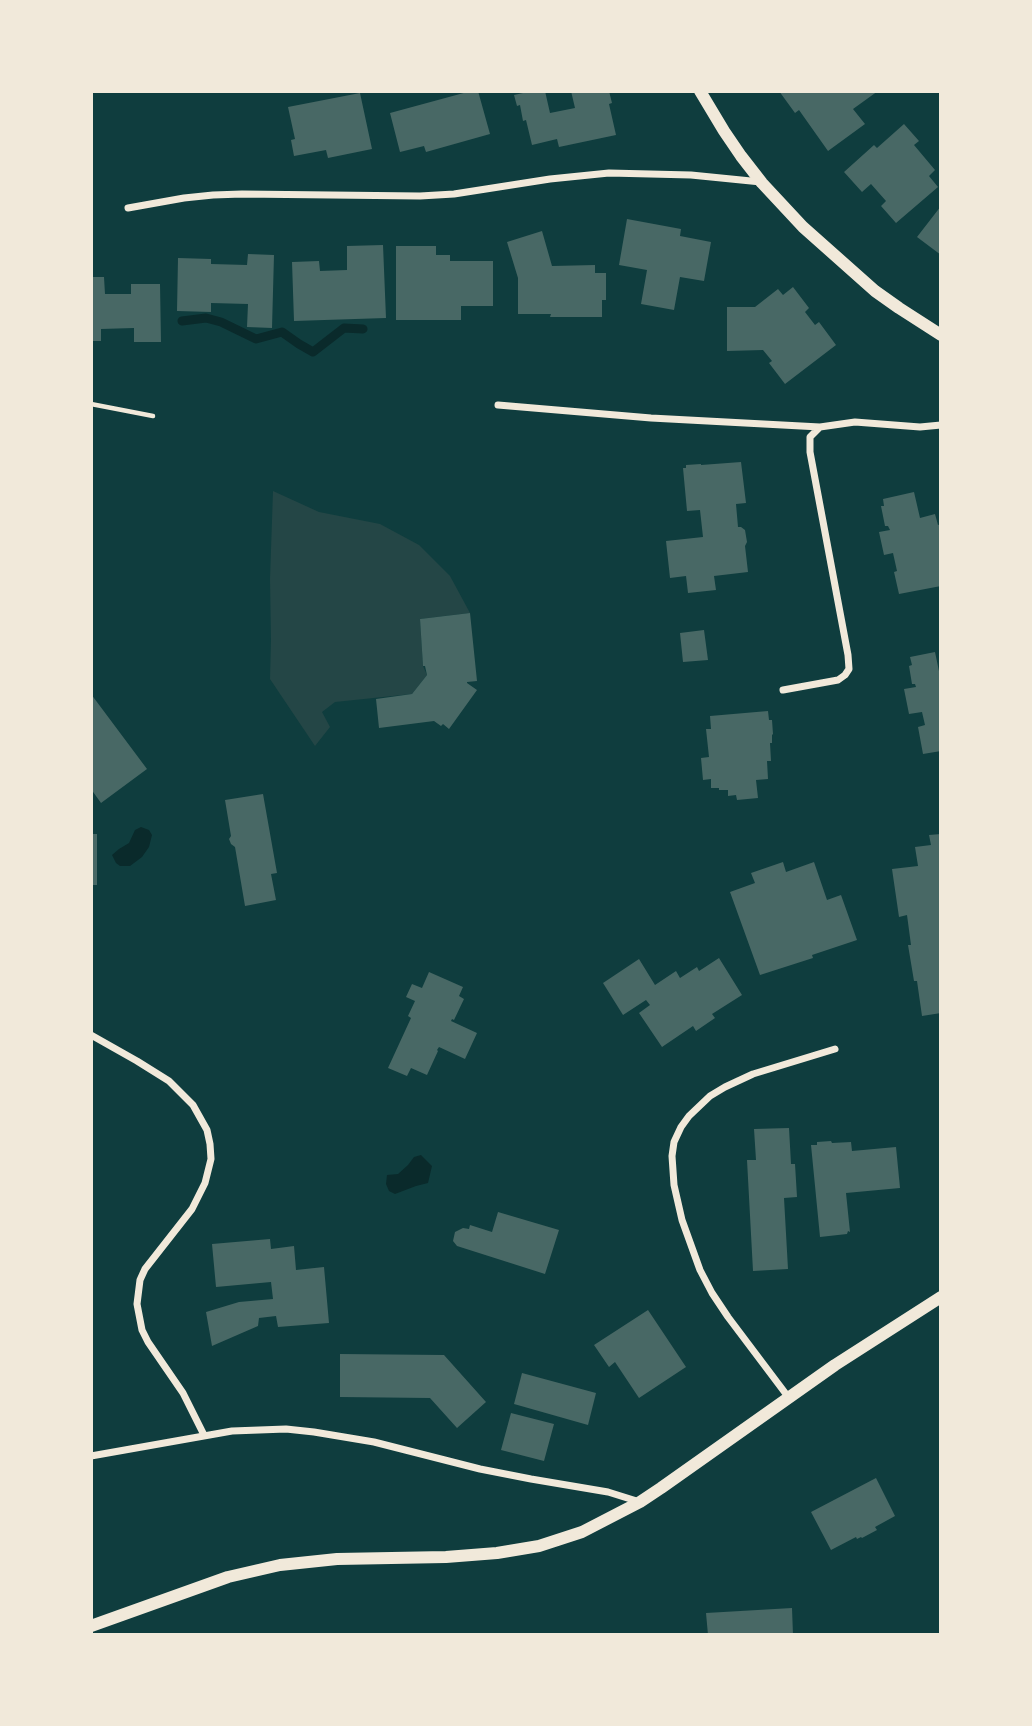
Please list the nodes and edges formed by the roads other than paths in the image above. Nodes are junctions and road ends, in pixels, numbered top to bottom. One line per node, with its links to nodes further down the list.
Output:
1 (700, 91): 2 (street)
2 (762, 183): 3 (street); 4 (street)
3 (128, 208)
4 (941, 335)
5 (498, 405): 7 (street)
6 (941, 425): 7 (street)
7 (820, 427): 8 (street)
8 (783, 690)
9 (91, 1035): 13 (street)
10 (835, 1049): 12 (street)
11 (941, 1297): 12 (street)
12 (789, 1398): 15 (street)
13 (204, 1435): 14 (street); 15 (street)
14 (91, 1456)
15 (640, 1502): 16 (street)
16 (91, 1626)

